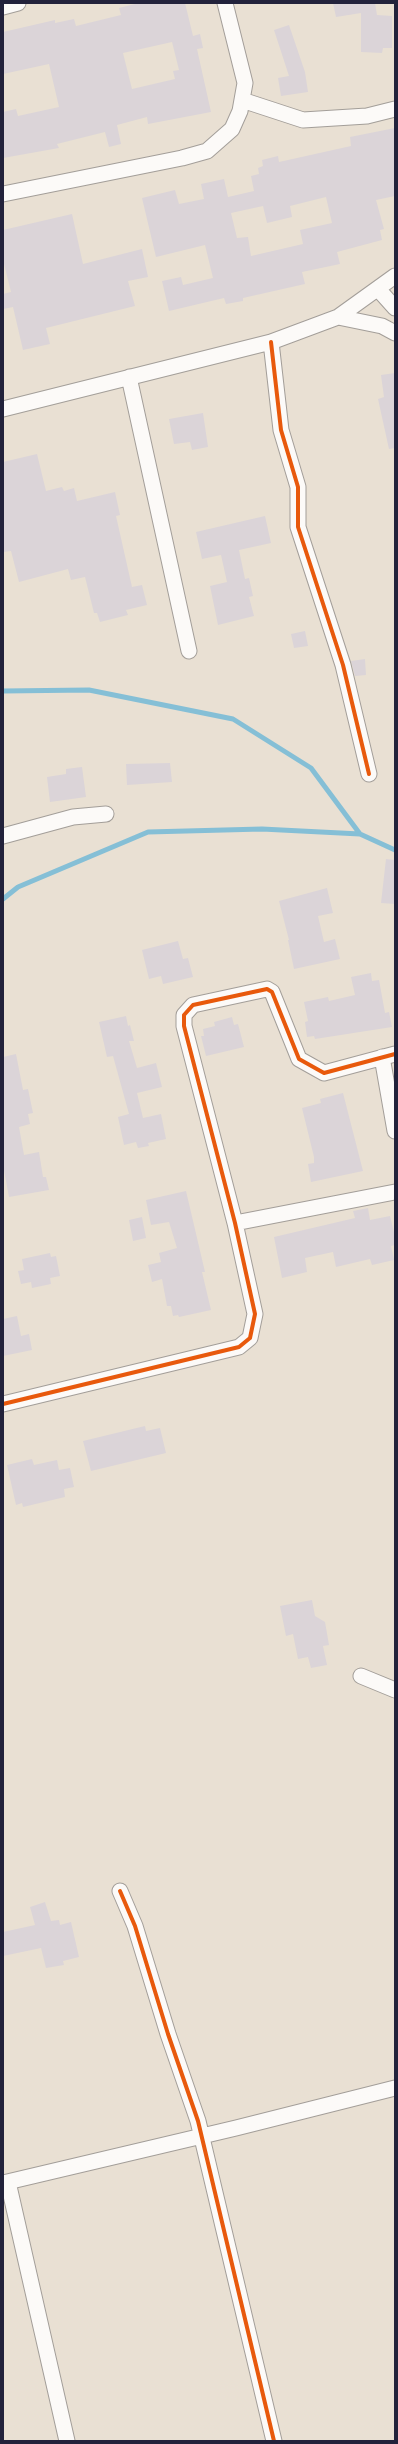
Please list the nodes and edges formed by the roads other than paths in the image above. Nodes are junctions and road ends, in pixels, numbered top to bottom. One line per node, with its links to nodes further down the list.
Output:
1 (18, 3): 3 (street)
2 (225, 3): 4 (street)
3 (3, 7)
4 (242, 100): 5 (street); 6 (street)
5 (395, 109)
6 (3, 194)
7 (395, 276): 8 (street)
8 (378, 289): 9 (street); 10 (street)
9 (395, 308)
10 (338, 317): 11 (street); 12 (street)
11 (395, 334)
12 (271, 342): 13 (street); 16 (street)
13 (129, 377): 14 (street); 15 (street)
14 (3, 409)
15 (189, 651)
16 (369, 774)
17 (106, 814): 18 (street)
18 (3, 836)
19 (389, 1056): 20 (street); 22 (street)
20 (395, 1131)
21 (395, 1192): 22 (street)
22 (235, 1224): 23 (street)
23 (3, 1404)
24 (361, 1676): 25 (street)
25 (395, 1690)
26 (120, 1891): 28 (street)
27 (395, 2088): 28 (street)
28 (201, 2136): 29 (street); 31 (street)
29 (6, 2182): 30 (street)
30 (67, 2441)
31 (274, 2441)

